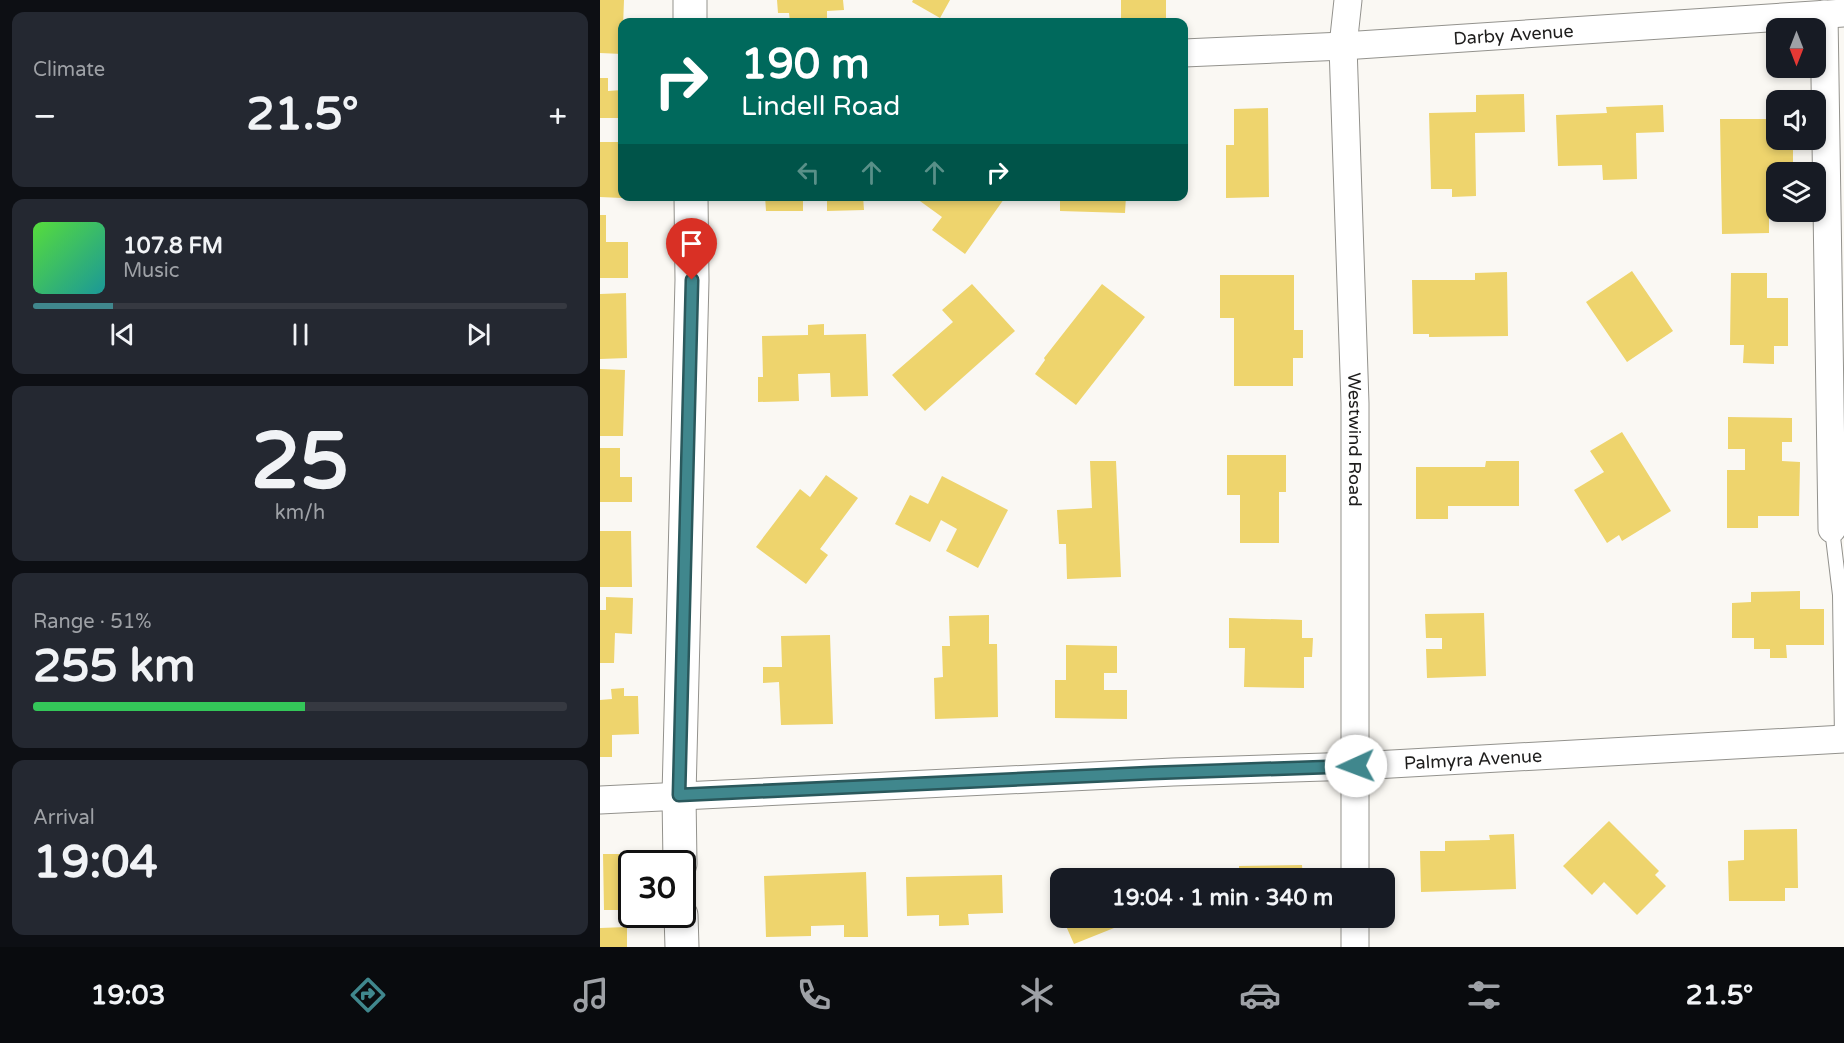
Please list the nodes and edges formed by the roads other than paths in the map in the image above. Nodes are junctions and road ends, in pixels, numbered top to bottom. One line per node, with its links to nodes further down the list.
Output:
1 (690, 0): 4 (street)
2 (1348, 0): 5 (street, Westwind Road)
3 (1834, 13): 5 (street, Darby Avenue); 8 (street)
4 (690, 18)
5 (1343, 46): 6 (street, Darby Avenue); 10 (street, Westwind Road)
6 (1188, 53)
7 (691, 201): 11 (street)
8 (1832, 529): 9 (lane)
9 (1843, 739): 10 (street, Palmyra Avenue)
10 (1356, 766): 11 (street, Palmyra Avenue); 14 (street, Westwind Road)
11 (679, 795): 12 (street, Palmyra Avenue); 13 (street)
12 (600, 800)
13 (680, 850)
14 (1355, 868)
15 (681, 928): 17 (street)
16 (1355, 928): 18 (street)
17 (682, 947)
18 (1354, 947)

